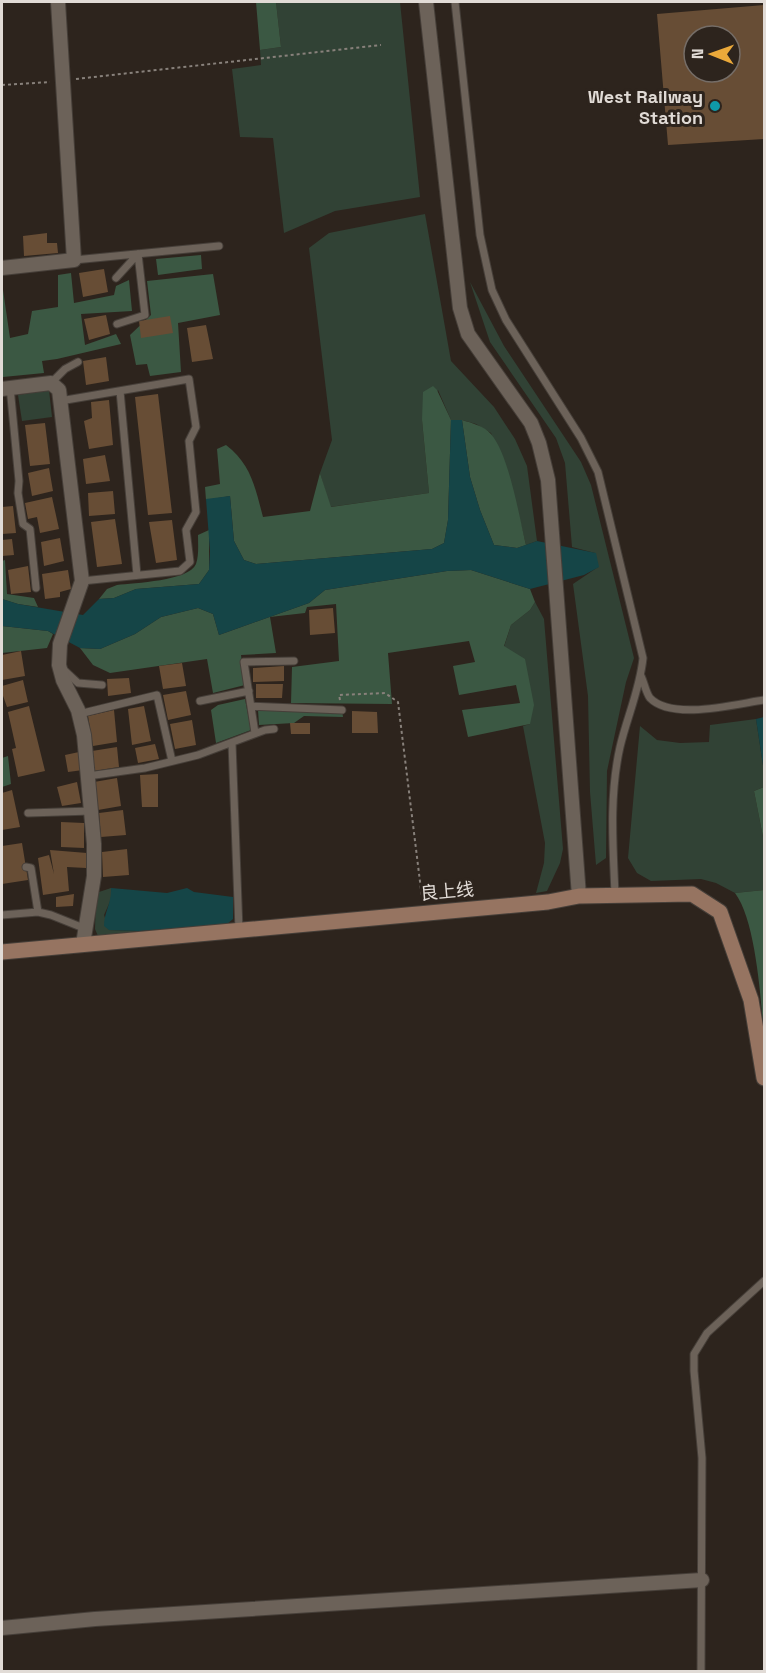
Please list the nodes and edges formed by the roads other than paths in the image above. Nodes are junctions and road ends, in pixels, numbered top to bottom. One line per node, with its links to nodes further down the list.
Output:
1 (58, 2): 6 (street)
2 (426, 2): 37 (street)
3 (455, 2): 20 (lane)
4 (219, 246): 5 (lane)
5 (138, 254): 6 (lane); 8 (lane); 9 (lane)
6 (74, 260): 7 (street)
7 (2, 268)
8 (116, 278)
9 (117, 324)
10 (78, 362): 11 (lane)
11 (51, 383): 12 (street); 14 (street)
12 (6, 388): 17 (lane)
13 (120, 391): 14 (lane); 15 (lane); 15 (lane)
14 (60, 401): 16 (street)
15 (137, 575): 16 (lane)
16 (82, 581): 19 (street)
17 (36, 588)
18 (294, 661): 22 (lane)
19 (59, 665): 21 (lane); 27 (street)
20 (641, 676): 24 (lane); 36 (lane)
21 (102, 685)
22 (249, 691): 23 (lane); 25 (lane)
23 (200, 700)
24 (765, 700)
25 (251, 706): 26 (lane); 29 (lane)
26 (342, 710)
27 (79, 714): 31 (lane); 32 (street)
28 (273, 729): 29 (lane)
29 (255, 733): 30 (lane)
30 (232, 743): 31 (lane); 40 (lane)
31 (172, 761): 32 (lane)
32 (88, 776): 33 (street)
33 (91, 811): 34 (lane); 41 (street)
34 (28, 813)
35 (26, 867): 38 (lane)
36 (615, 894): 37 (street, 良上线); 43 (street, 良上线)
37 (579, 896): 40 (street, 良上线)
38 (38, 912): 39 (lane); 41 (lane)
39 (2, 915)
40 (239, 930): 41 (street, 良上线)
41 (84, 937): 42 (street, 良上线)
42 (2, 952)
43 (765, 1078)
44 (765, 1281): 45 (lane)
45 (702, 1580): 46 (street); 47 (lane)
46 (2, 1628)
47 (701, 1671)

